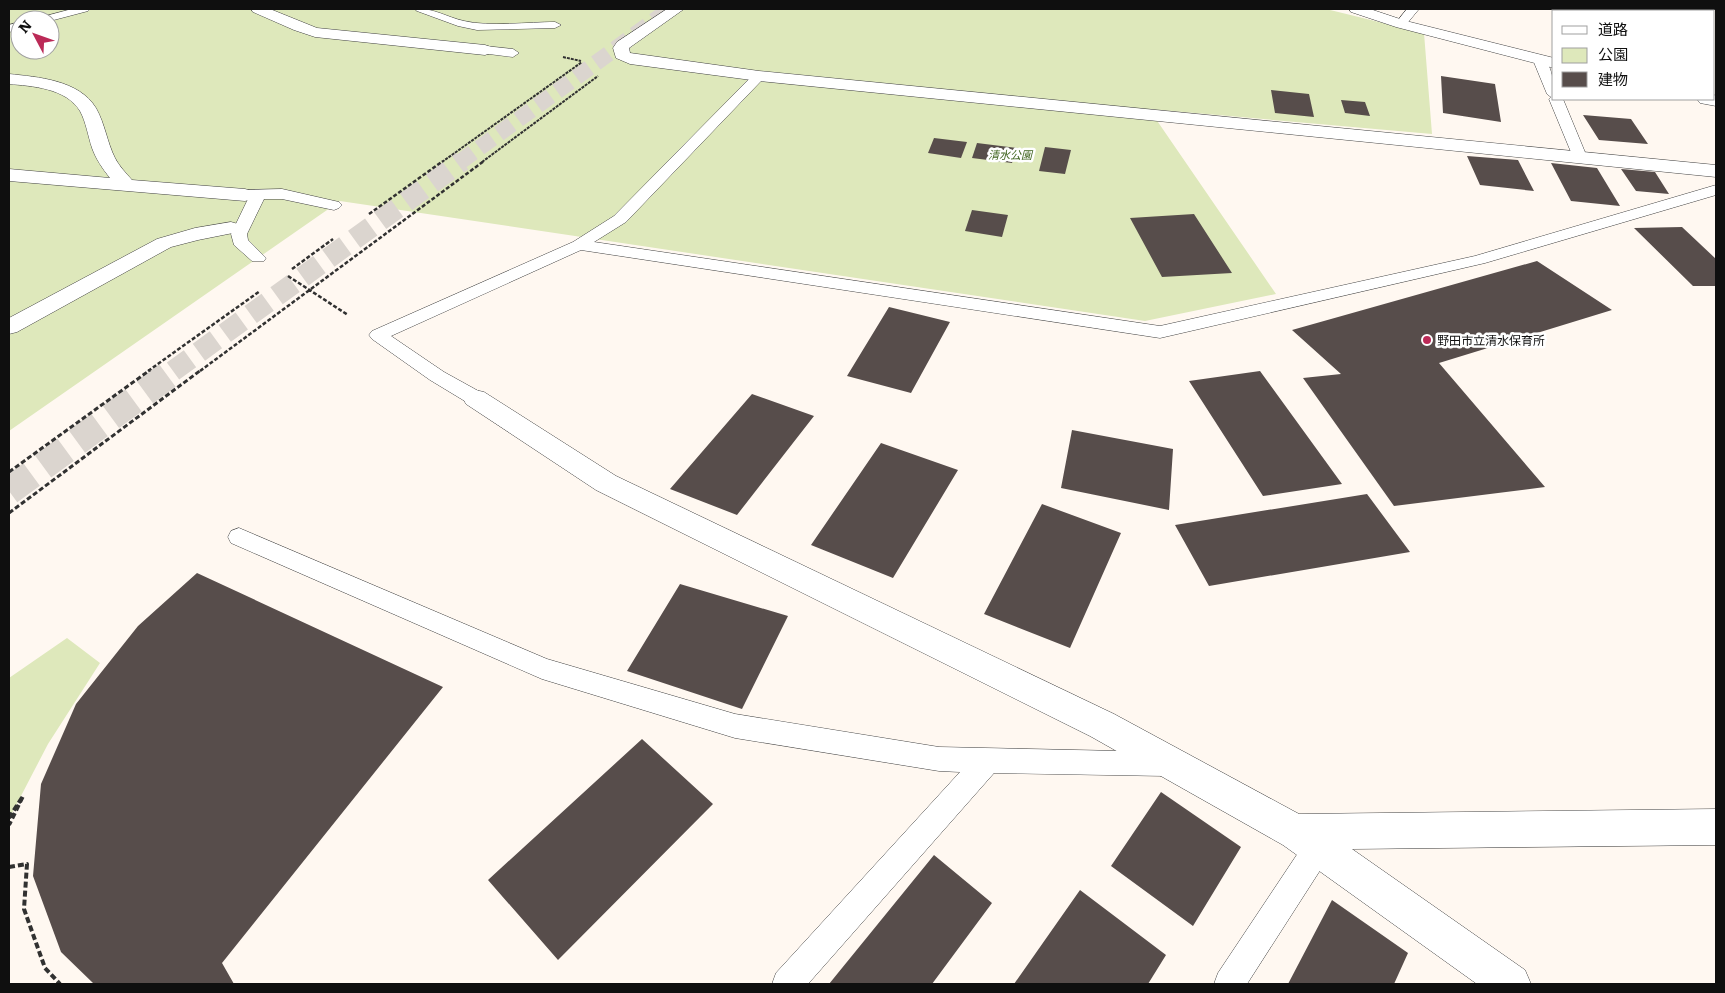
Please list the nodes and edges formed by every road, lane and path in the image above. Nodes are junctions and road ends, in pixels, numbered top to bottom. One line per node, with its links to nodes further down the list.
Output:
1 (84, 9): 7 (lane)
2 (258, 9): 10 (street)
3 (421, 9): 9 (lane)
4 (677, 9): 15 (street)
5 (1413, 9): 8 (lane)
6 (1356, 11): 8 (street)
7 (60, 15)
8 (1401, 24): 13 (street)
9 (555, 25)
10 (485, 50): 11 (lane)
11 (513, 52)
12 (582, 62): 26 (path)
13 (1546, 62): 17 (lane)
14 (601, 74): 32 (path)
15 (759, 76): 19 (street); 29 (lane)
16 (9, 79): 22 (street)
17 (1552, 86)
18 (1556, 100): 19 (lane)
19 (1580, 157): 20 (street)
20 (1716, 171)
21 (9, 175): 22 (street)
22 (125, 184): 24 (street)
23 (1716, 190): 29 (lane)
24 (251, 195): 25 (lane); 27 (lane)
25 (334, 205)
26 (364, 217)
27 (237, 227): 30 (lane); 33 (street)
28 (340, 234): 31 (path)
29 (579, 246): 34 (lane)
30 (258, 258): 31 (path)
31 (284, 274): 32 (path); 36 (path)
32 (311, 290): 34 (path); 37 (path)
33 (9, 327)
34 (378, 335): 35 (lane)
35 (475, 398): 40 (street)
36 (9, 472)
37 (9, 514)
38 (239, 537): 39 (lane)
39 (988, 760): 40 (lane); 47 (lane)
40 (1174, 764): 44 (street)
41 (9, 818): 42 (path)
42 (9, 825)
43 (1716, 827): 44 (street)
44 (1307, 840): 48 (lane); 49 (street)
45 (9, 867): 46 (path)
46 (60, 984)
47 (787, 984)
48 (1229, 984)
49 (1511, 984)

